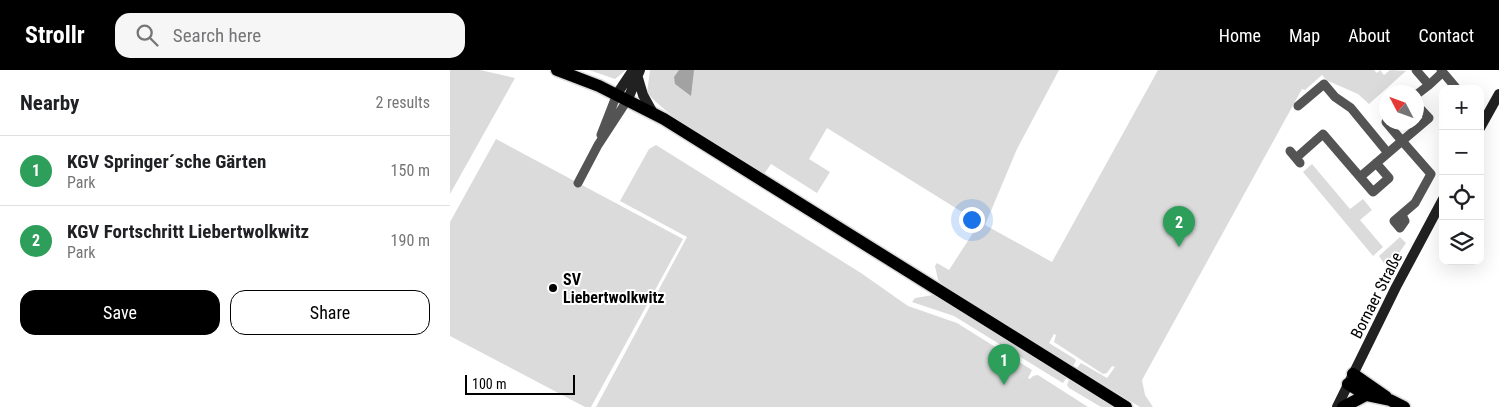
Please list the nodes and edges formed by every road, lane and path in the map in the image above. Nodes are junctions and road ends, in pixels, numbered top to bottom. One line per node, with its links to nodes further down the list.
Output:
1 (556, 70): 9 (main road)
2 (1416, 70): 5 (street)
3 (1442, 71): 5 (street); 6 (street)
4 (637, 73): 9 (main road); 11 (main road)
5 (1429, 85): 7 (street)
6 (1454, 85)
7 (1424, 89)
8 (1499, 94): 13 (main road)
9 (623, 96): 11 (main road); 22 (street)
10 (1298, 106): 18 (street)
11 (653, 113): 28 (main road)
12 (1424, 113): 14 (street)
13 (1484, 121)
14 (1424, 122)
15 (1393, 130): 17 (street)
16 (1415, 130): 17 (street)
17 (1402, 141): 18 (street); 24 (street)
18 (1388, 153): 20 (street)
19 (1295, 157): 21 (street)
20 (1376, 163): 21 (street); 21 (street)
21 (1360, 177)
22 (578, 184)
23 (1439, 207): 25 (main road, Bornaer Straße)
24 (1402, 215)
25 (1351, 379): 26 (main road); 27 (main road); 29 (main road, Bornaer Straße)
26 (1366, 395): 27 (main road); 30 (main road)
27 (1390, 400): 31 (main road)
28 (1126, 407)
29 (1337, 407)
30 (1343, 407)
31 (1404, 407)

